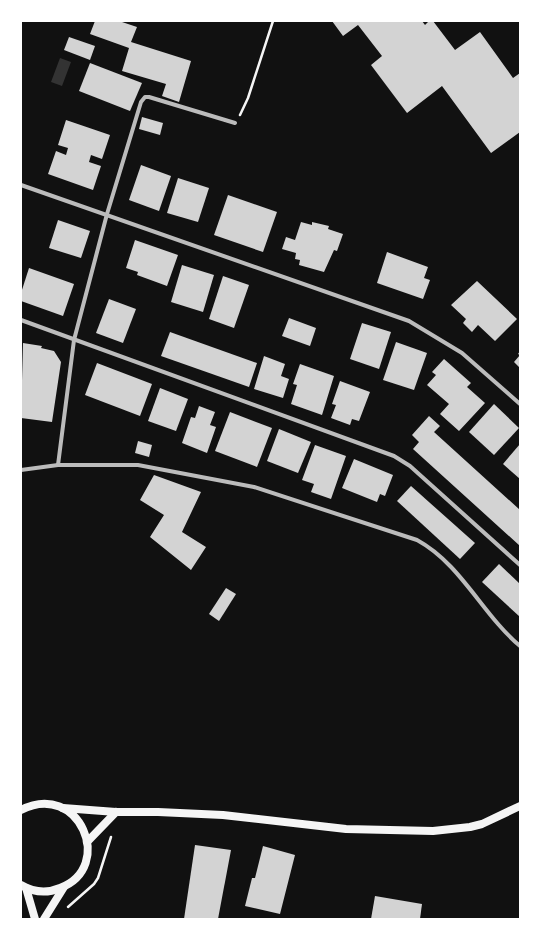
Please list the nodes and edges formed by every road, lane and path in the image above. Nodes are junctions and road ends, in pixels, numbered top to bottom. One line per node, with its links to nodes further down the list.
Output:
1 (273, 21): 2 (path)
2 (235, 123): 4 (street)
3 (21, 184): 4 (street)
4 (107, 214): 6 (street); 7 (street)
5 (21, 320): 6 (street)
6 (74, 340): 8 (street); 10 (street)
7 (520, 404)
8 (58, 465): 9 (street); 11 (street)
9 (21, 470)
10 (520, 565)
11 (520, 646)
12 (520, 806): 15 (main road)
13 (63, 808): 14 (main road); 15 (main road); 16 (main road)
14 (21, 810)
15 (116, 812): 16 (main road)
16 (87, 842): 18 (main road)
17 (23, 887): 18 (main road); 19 (main road)
18 (64, 887): 20 (main road)
19 (35, 919)
20 (44, 919)

